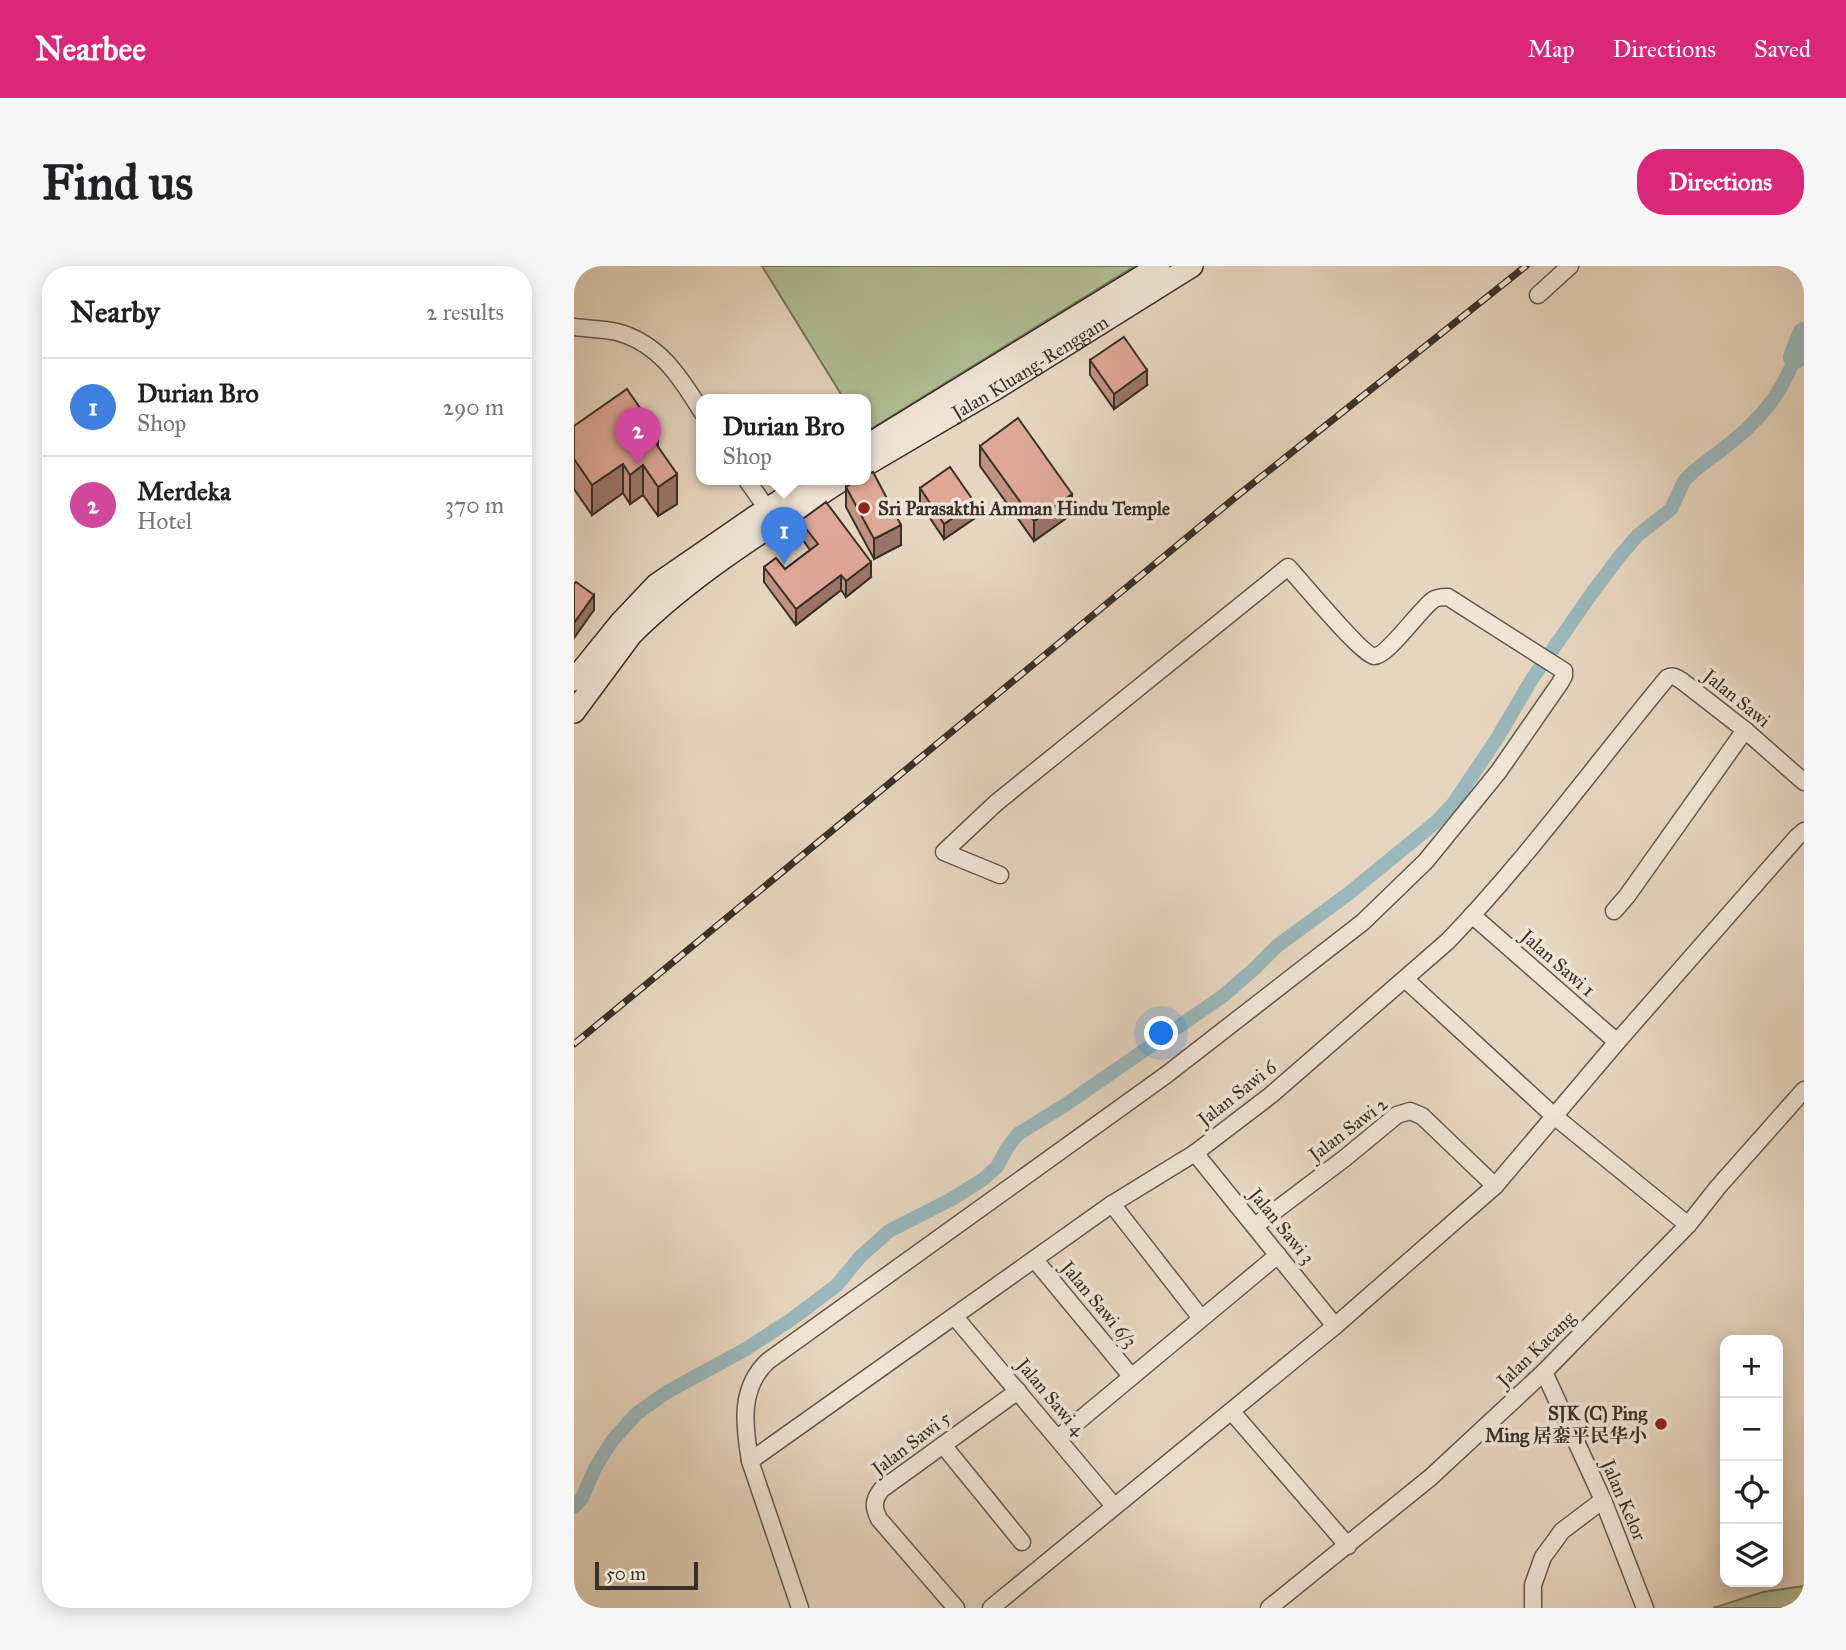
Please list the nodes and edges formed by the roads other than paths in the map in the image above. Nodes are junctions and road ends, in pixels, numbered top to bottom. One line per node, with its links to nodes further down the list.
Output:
1 (1159, 266): 7 (main road, Jalan Kluang-Renggam)
2 (1192, 266): 8 (main road, Jalan Kluang-Renggam)
3 (1570, 266): 4 (street)
4 (1538, 295)
5 (574, 327): 6 (street)
6 (696, 402)
7 (871, 443)
8 (871, 463)
9 (750, 485): 12 (street)
10 (807, 485): 12 (main road)
11 (832, 485): 12 (main road)
12 (771, 516): 14 (main road); 15 (main road)
13 (1675, 677): 16 (street, Jalan Sawi); 21 (street, Jalan Sawi 6)
14 (574, 680)
15 (574, 712)
16 (1745, 730): 17 (street, Jalan Sawi); 20 (street)
17 (1804, 782)
18 (1804, 831): 23 (street)
19 (1000, 875): 42 (street)
20 (1614, 911)
21 (1472, 915): 22 (street, Jalan Sawi 6); 23 (street, Jalan Sawi 1)
22 (1405, 979): 25 (street); 26 (street, Jalan Sawi 6)
23 (1617, 1042): 25 (street)
24 (1804, 1090): 29 (street, Jalan Kacang)
25 (1554, 1116): 27 (street); 29 (street)
26 (1195, 1153): 28 (street, Jalan Sawi 6); 30 (street, Jalan Sawi 3)
27 (1495, 1186): 30 (street, Jalan Sawi 2); 35 (street)
28 (1112, 1205): 32 (street, Jalan Sawi 6); 34 (street)
29 (1688, 1225): 36 (street, Jalan Kacang)
30 (1255, 1226): 31 (street, Jalan Sawi 3)
31 (1278, 1255): 34 (street); 35 (street, Jalan Sawi 3)
32 (1035, 1260): 33 (street, Jalan Sawi 6); 37 (street, Jalan Sawi 6/3)
33 (955, 1317): 38 (street, Jalan Sawi 4); 42 (street, Jalan Sawi 6)
34 (1201, 1318): 37 (street)
35 (1335, 1326): 39 (street)
36 (1544, 1372): 43 (street, Jalan Kelor); 46 (street, Jalan Kacang)
37 (1131, 1376): 40 (street)
38 (1018, 1391): 40 (street, Jalan Sawi 4); 41 (street, Jalan Sawi 5)
39 (1232, 1412): 44 (street); 46 (street)
40 (1058, 1438): 44 (street, Jalan Sawi 4)
41 (943, 1446): 45 (street); 48 (street, Jalan Sawi 5)
42 (750, 1461): 47 (street)
43 (1603, 1500): 51 (street); 52 (street, Jalan Kelor)
44 (1114, 1506): 49 (street)
45 (1022, 1542)
46 (1348, 1546): 50 (street, Jalan Kacang)
47 (800, 1608)
48 (956, 1608)
49 (991, 1608)
50 (1269, 1608)
51 (1533, 1608)
52 (1645, 1608)

